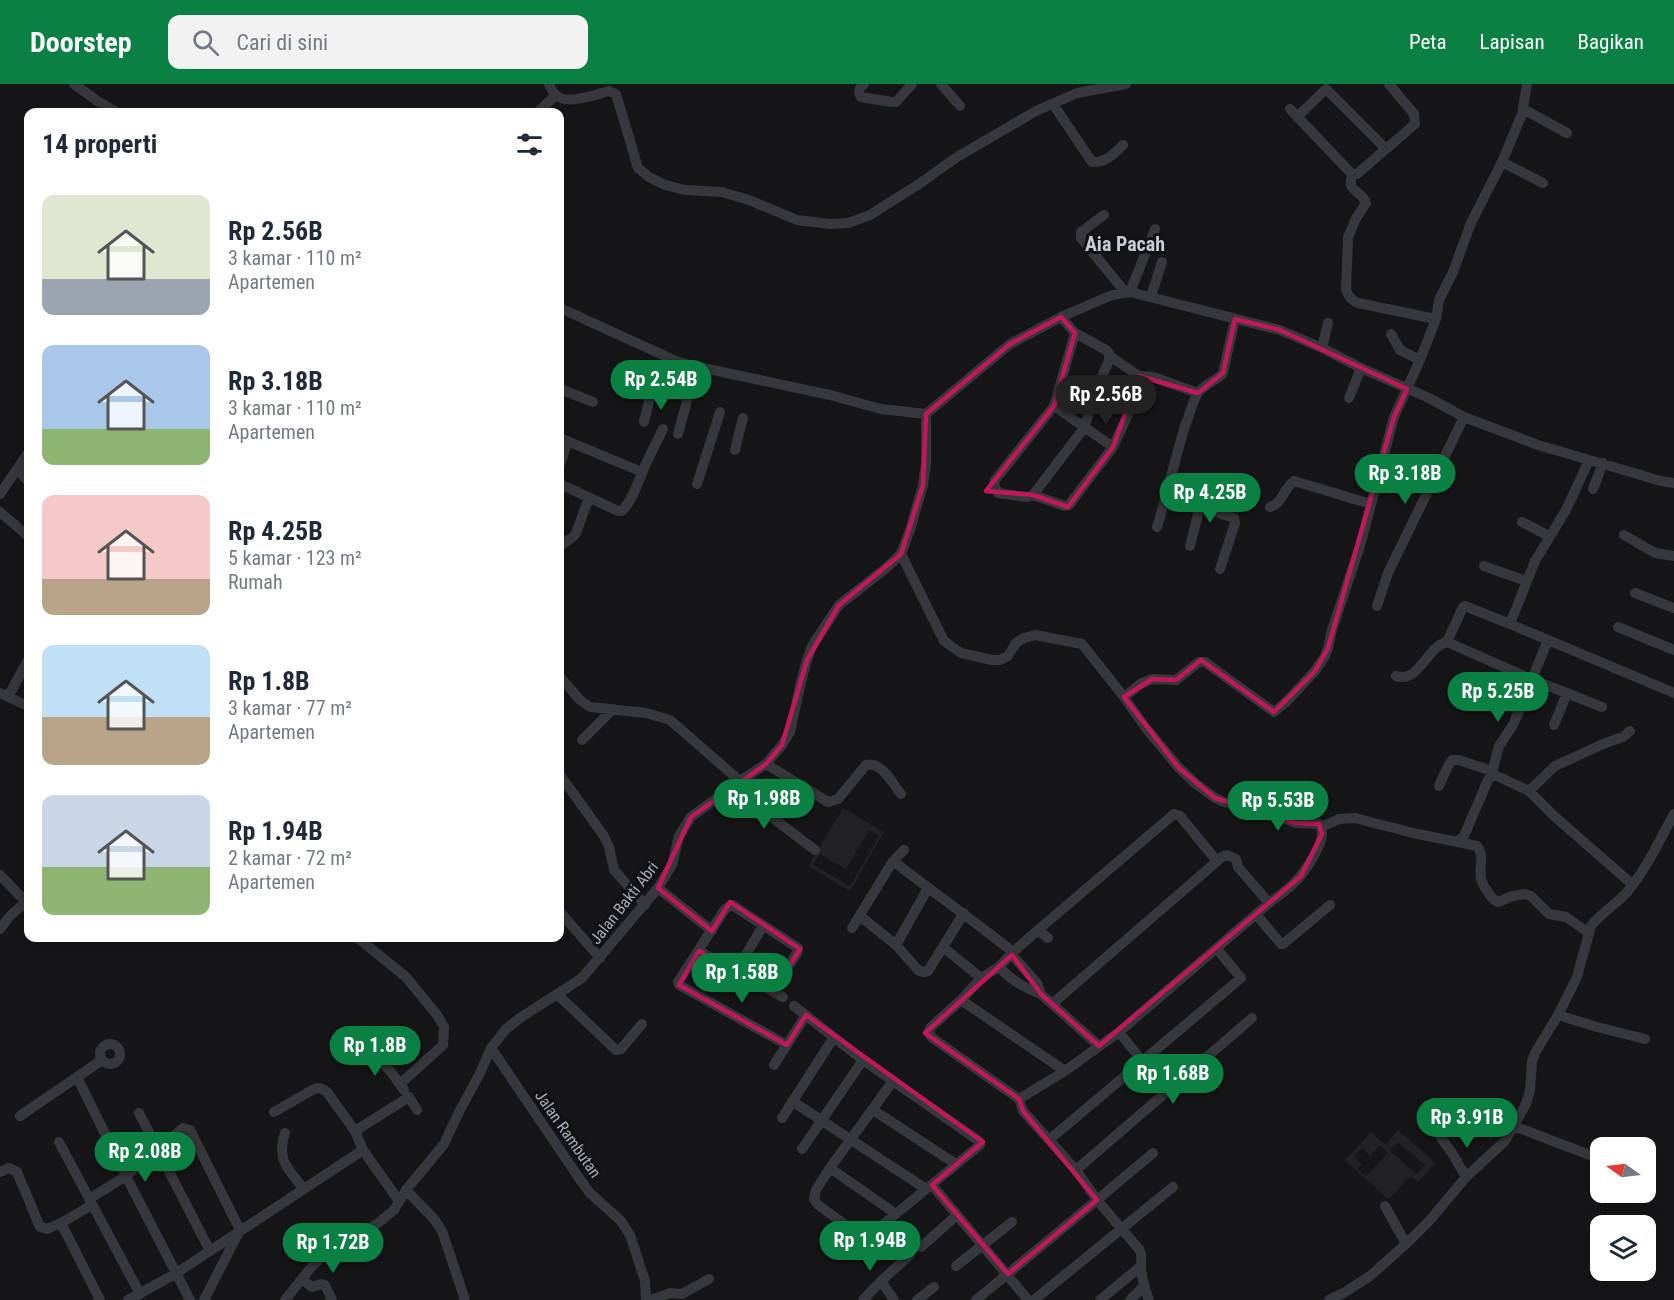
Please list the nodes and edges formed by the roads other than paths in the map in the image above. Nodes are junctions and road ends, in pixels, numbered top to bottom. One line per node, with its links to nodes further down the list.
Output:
1 (74, 84): 14 (street)
2 (549, 84): 11 (street)
3 (864, 84): 4 (street)
4 (912, 84)
5 (941, 84): 13 (street)
6 (1126, 84): 9 (street)
7 (1389, 84): 19 (street)
8 (1527, 84): 16 (street)
9 (1114, 85): 10 (street)
10 (1076, 89): 12 (street)
11 (555, 96): 12 (street); 15 (street)
12 (1053, 104): 18 (street)
13 (960, 106)
14 (109, 108)
15 (542, 108)
16 (1523, 109): 17 (street); 20 (street)
17 (1567, 133)
18 (1123, 146)
19 (1385, 148): 21 (street); 21 (street)
20 (1502, 162): 22 (street); 31 (street)
21 (1353, 175): 31 (street)
22 (1543, 183)
23 (1104, 215): 26 (street)
24 (1155, 229): 26 (street)
25 (1162, 262): 27 (street)
26 (1127, 292): 27 (street); 29 (street)
27 (1151, 296): 30 (street)
28 (564, 310): 49 (street)
29 (1061, 317): 33 (street); 49 (street)
30 (1235, 319): 35 (street); 43 (street)
31 (1436, 319): 37 (street)
32 (1328, 323): 35 (street)
33 (1075, 333): 36 (street); 47 (street)
34 (1391, 334): 37 (street)
35 (1322, 348): 38 (street)
36 (1110, 356): 39 (street); 53 (street)
37 (1420, 360): 40 (street)
38 (1361, 368): 40 (street); 44 (street)
39 (1139, 376): 43 (street); 57 (street)
40 (1407, 389): 50 (street); 73 (street)
41 (564, 391): 46 (street)
42 (651, 393): 52 (street)
43 (1198, 393): 71 (street)
44 (1349, 398)
45 (687, 401): 55 (street)
46 (593, 402)
47 (1054, 406): 53 (street); 70 (street)
48 (720, 412): 66 (street)
49 (926, 414): 84 (street, Jalan Bakti Abri)
50 (1464, 417): 60 (street); 90 (street)
51 (743, 418): 58 (street)
52 (644, 422)
53 (1084, 428): 57 (street); 70 (street)
54 (663, 429): 63 (street)
55 (678, 434)
56 (564, 440): 63 (street)
57 (1113, 447): 70 (street)
58 (735, 450)
59 (24, 459): 62 (street)
60 (1589, 460): 61 (street); 81 (street)
61 (1603, 463): 65 (street); 68 (street)
62 (17, 469): 64 (street); 69 (street)
63 (642, 471): 72 (street)
64 (24, 477)
65 (1674, 483)
66 (697, 484)
67 (564, 486): 72 (street)
68 (1593, 489)
69 (0, 494)
70 (1033, 495)
71 (1167, 496): 74 (street); 78 (street)
72 (589, 497): 82 (street)
73 (1371, 504): 75 (street); 104 (street)
74 (1200, 506): 83 (street); 87 (street)
75 (1270, 507)
76 (0, 512): 79 (street)
77 (1522, 522): 81 (street)
78 (1157, 527)
79 (24, 533)
80 (1624, 535): 85 (street)
81 (1550, 536): 88 (street)
82 (564, 543)
83 (1190, 546)
84 (901, 554): 104 (street); 111 (street, Jalan Bakti Abri)
85 (1674, 556)
86 (1484, 566): 88 (street)
87 (1221, 569)
88 (1526, 581): 92 (street)
89 (1635, 593): 91 (street)
90 (1377, 606)
91 (1674, 608)
92 (1510, 624): 94 (street); 95 (street)
93 (1618, 627): 96 (street)
94 (1548, 640): 99 (street); 102 (street)
95 (1447, 642): 98 (street); 99 (street)
96 (1674, 650)
97 (24, 666): 103 (street)
98 (1396, 676)
99 (1531, 679): 101 (street); 112 (street)
100 (564, 682): 107 (street)
101 (1567, 693): 106 (street); 108 (street)
102 (1674, 693)
103 (4, 695): 105 (street)
104 (1124, 698): 119 (street)
105 (24, 704)
106 (1602, 707)
107 (613, 709): 110 (street); 114 (street)
108 (1554, 725)
109 (1630, 732): 116 (street)
110 (582, 740)
111 (766, 764): 114 (street, Jalan Bakti Abri); 117 (street)
112 (1491, 774): 115 (street); 116 (street); 120 (street)
113 (564, 781): 132 (street)
114 (737, 783): 121 (street); 127 (street, Jalan Bakti Abri)
115 (1439, 786)
116 (1529, 791): 126 (street)
117 (901, 794)
118 (1674, 814): 126 (street)
119 (1321, 827): 120 (street); 130 (street)
120 (1458, 841): 143 (street)
121 (815, 850)
122 (904, 850): 124 (street)
123 (1216, 860): 130 (street); 141 (street); 158 (street)
124 (893, 861): 128 (street); 137 (street)
125 (0, 875): 129 (street)
126 (1633, 885): 143 (street)
127 (658, 888): 132 (street, Jalan Bakti Abri); 142 (street)
128 (928, 888): 134 (street); 146 (street)
129 (24, 898)
130 (1269, 903): 135 (street)
131 (24, 904): 140 (street)
132 (645, 905): 151 (street, Jalan Bakti Abri)
133 (1330, 905): 135 (street)
134 (964, 913): 147 (street); 150 (street)
135 (1256, 914): 148 (street)
136 (564, 916): 151 (street)
137 (860, 916): 139 (street); 146 (street)
138 (763, 926): 142 (street); 153 (street); 153 (street)
139 (852, 928)
140 (0, 929)
141 (1038, 930): 144 (street); 150 (street)
142 (712, 931): 149 (street)
143 (1588, 933): 161 (street)
144 (1048, 938)
145 (363, 942): 178 (street)
146 (896, 945): 147 (street)
147 (943, 948): 154 (street)
148 (1217, 949): 164 (street); 173 (street)
149 (699, 951): 153 (street); 167 (street)
150 (1012, 954): 152 (street); 156 (street)
151 (600, 957): 155 (street, Jalan Bakti Abri)
152 (999, 967): 154 (street); 156 (street)
153 (736, 971)
154 (981, 978): 157 (street)
155 (557, 994): 163 (street); 169 (street, Jalan Bakti Abri)
156 (1041, 994): 158 (street)
157 (961, 1000): 175 (street); 181 (street)
158 (1052, 1004): 168 (street)
159 (794, 1006): 160 (street)
160 (806, 1015): 165 (street); 167 (street)
161 (1558, 1015): 166 (street); 190 (street)
162 (1252, 1018): 179 (street)
163 (642, 1024)
164 (1119, 1032): 168 (street); 173 (street)
165 (834, 1036): 172 (street); 182 (street)
166 (1645, 1039)
167 (787, 1045): 174 (street)
168 (1099, 1046): 175 (street)
169 (491, 1048): 211 (street, Jalan Bakti Abri); 246 (street, Jalan Rambutan)
170 (371, 1052): 178 (street)
171 (102, 1060): 176 (street)
172 (863, 1060): 177 (street); 189 (street)
173 (1143, 1062): 179 (street); 195 (street)
174 (774, 1065)
175 (1065, 1071): 181 (street)
176 (77, 1077): 187 (street); 206 (street)
177 (893, 1081): 184 (street); 202 (street)
178 (400, 1084): 180 (street)
179 (1168, 1090): 204 (street)
180 (409, 1097): 183 (street); 191 (street)
181 (1019, 1099): 195 (street)
182 (792, 1101): 188 (street); 189 (street)
183 (417, 1110)
184 (873, 1110): 194 (street); 202 (street)
185 (274, 1112): 191 (street)
186 (140, 1113): 198 (street)
187 (20, 1116)
188 (782, 1118)
189 (821, 1121): 194 (street); 197 (street)
190 (1514, 1126): 201 (street); 207 (street)
191 (355, 1131): 199 (street)
192 (285, 1133): 210 (street)
193 (1441, 1138): 207 (street)
194 (851, 1140): 203 (street); 208 (street)
195 (1049, 1140): 204 (street)
196 (59, 1142): 214 (street)
197 (802, 1149)
198 (158, 1150): 206 (street); 221 (street); 227 (street)
199 (363, 1150): 210 (street); 213 (street)
200 (1153, 1153): 212 (street)
201 (1590, 1155)
202 (956, 1164): 208 (street)
203 (830, 1168): 216 (street); 222 (street)
204 (1076, 1170): 212 (street)
205 (0, 1172): 219 (street)
206 (126, 1176): 214 (street); 231 (street)
207 (1466, 1177): 223 (street)
208 (929, 1187): 216 (street); 217 (street)
209 (1173, 1187): 220 (street)
210 (304, 1189): 221 (street)
211 (406, 1190): 213 (street, Jalan Bakti Abri); 245 (street)
212 (1097, 1200): 220 (street); 232 (street)
213 (399, 1201): 233 (street, Jalan Bakti Abri)
214 (91, 1202): 219 (street); 238 (street)
215 (1385, 1206): 223 (street)
216 (896, 1214): 222 (street)
217 (957, 1215): 224 (street); 225 (street)
218 (1012, 1222): 224 (street)
219 (62, 1223): 239 (street)
220 (1122, 1229): 230 (street); 253 (street)
221 (240, 1230): 227 (street); 242 (street)
222 (865, 1239): 226 (street)
223 (1406, 1244): 257 (street)
224 (983, 1245): 229 (street); 232 (street)
225 (921, 1246)
226 (853, 1249)
227 (210, 1251): 231 (street)
228 (910, 1255): 235 (street)
229 (956, 1266)
230 (1141, 1266): 236 (street); 254 (street)
231 (175, 1274): 238 (street); 241 (street)
232 (1008, 1274): 251 (street); 252 (street)
233 (302, 1279): 243 (street, Jalan Bakti Abri); 244 (street)
234 (709, 1280): 247 (street)
235 (881, 1281): 248 (street); 249 (street)
236 (1144, 1286): 255 (street); 256 (street)
237 (934, 1287): 250 (street)
238 (140, 1294): 240 (street)
239 (100, 1300)
240 (128, 1300)
241 (190, 1300)
242 (204, 1300)
243 (285, 1300)
244 (332, 1300)
245 (465, 1300)
246 (646, 1300)
247 (651, 1300)
248 (863, 1300)
249 (894, 1300)
250 (917, 1300)
251 (976, 1300)
252 (1028, 1300)
253 (1035, 1300)
254 (1100, 1300)
255 (1130, 1300)
256 (1149, 1300)
257 (1329, 1300)

